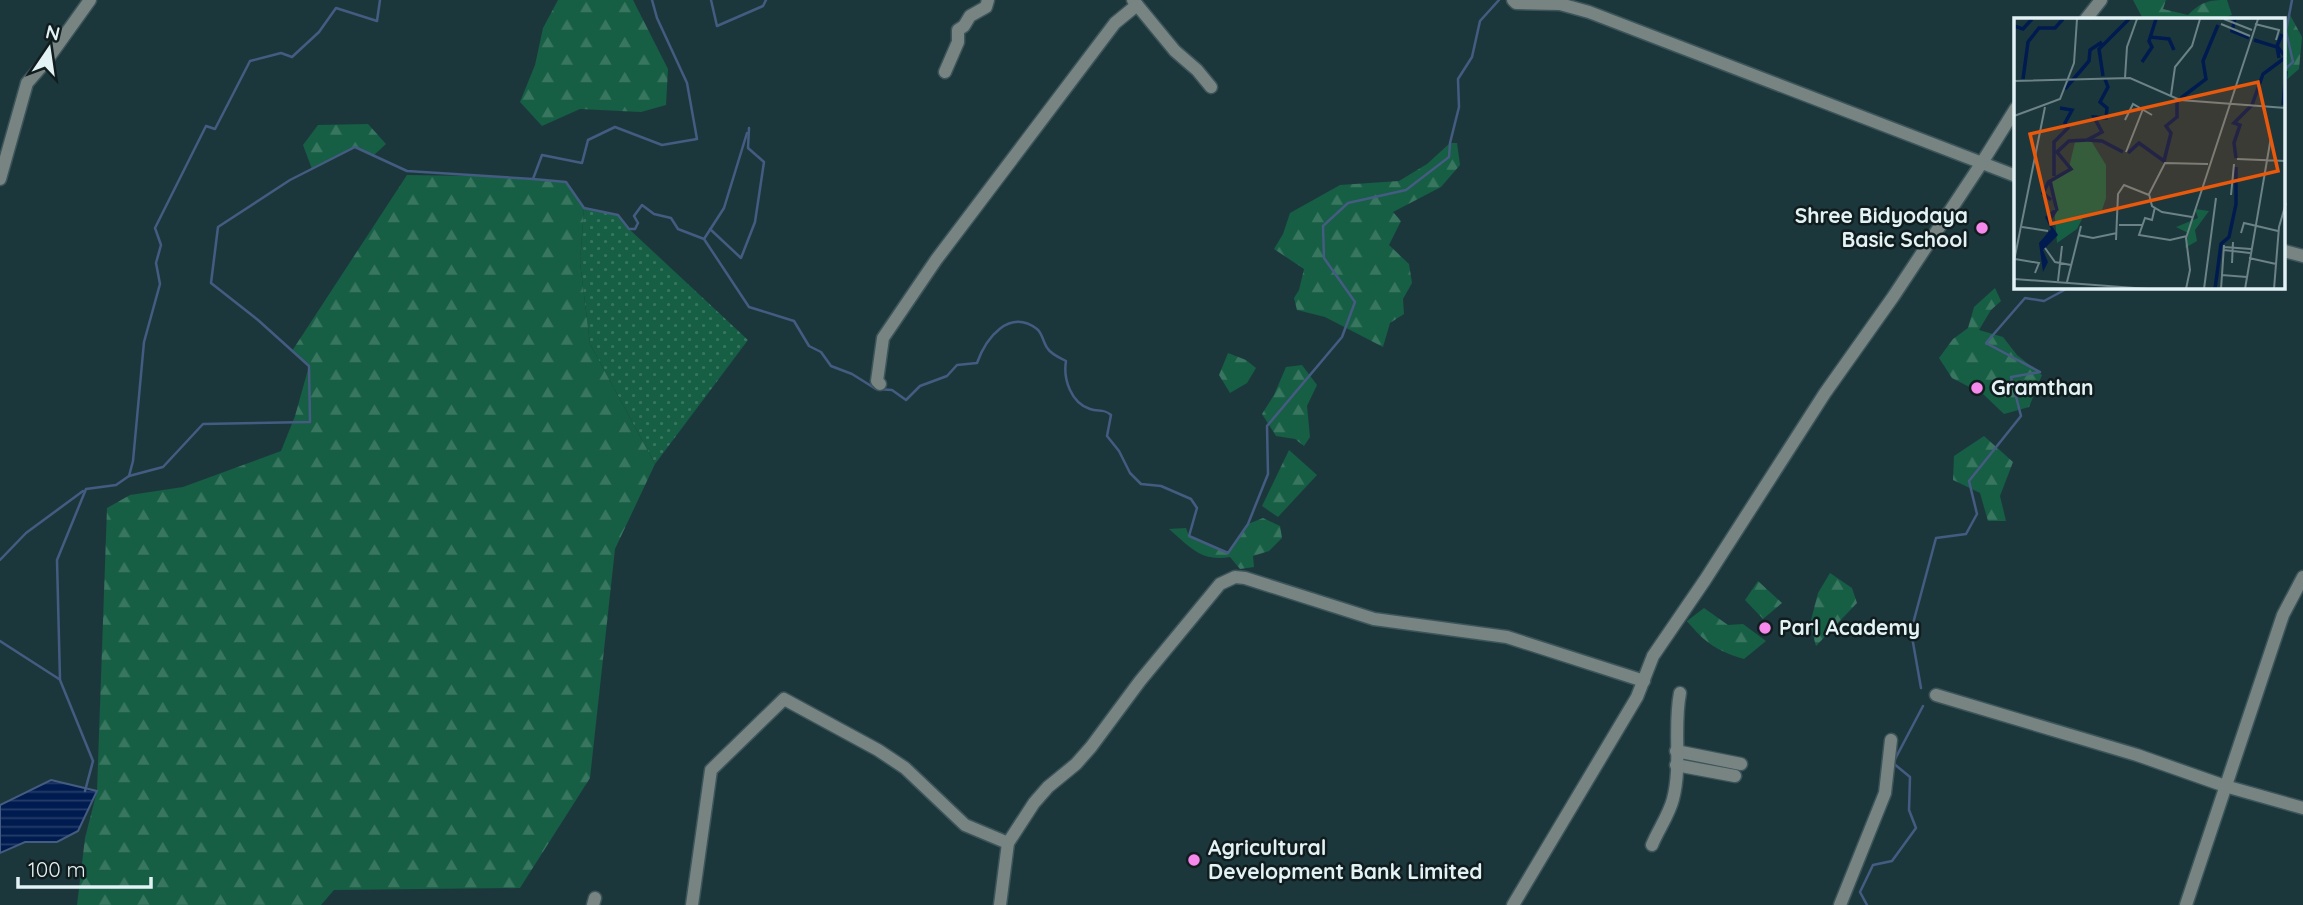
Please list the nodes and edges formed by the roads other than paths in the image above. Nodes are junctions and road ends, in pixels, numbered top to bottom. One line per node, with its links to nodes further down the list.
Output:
1 (90, 0): 12 (street)
2 (988, 0): 7 (street)
3 (2101, 0): 6 (street)
4 (1135, 2): 8 (street); 15 (street)
5 (1515, 2): 10 (street)
6 (2087, 18)
7 (945, 72)
8 (1211, 87)
9 (2014, 111): 10 (street)
10 (1983, 161): 11 (street); 17 (street)
11 (2014, 175)
12 (0, 179)
13 (2286, 252): 14 (street)
14 (2303, 256)
15 (880, 384)
16 (2303, 578): 23 (street)
17 (1644, 681): 25 (street); 29 (street)
18 (1680, 693): 21 (street)
19 (1936, 695): 23 (street)
20 (1891, 740): 30 (street)
21 (1676, 751): 22 (street); 22 (street)
22 (1676, 765): 26 (street)
23 (2225, 786): 24 (street); 31 (street)
24 (2303, 808)
25 (1008, 843): 27 (street); 28 (street)
26 (1652, 845)
27 (692, 905)
28 (1000, 905)
29 (1513, 905)
30 (1840, 905)
31 (2186, 905)

